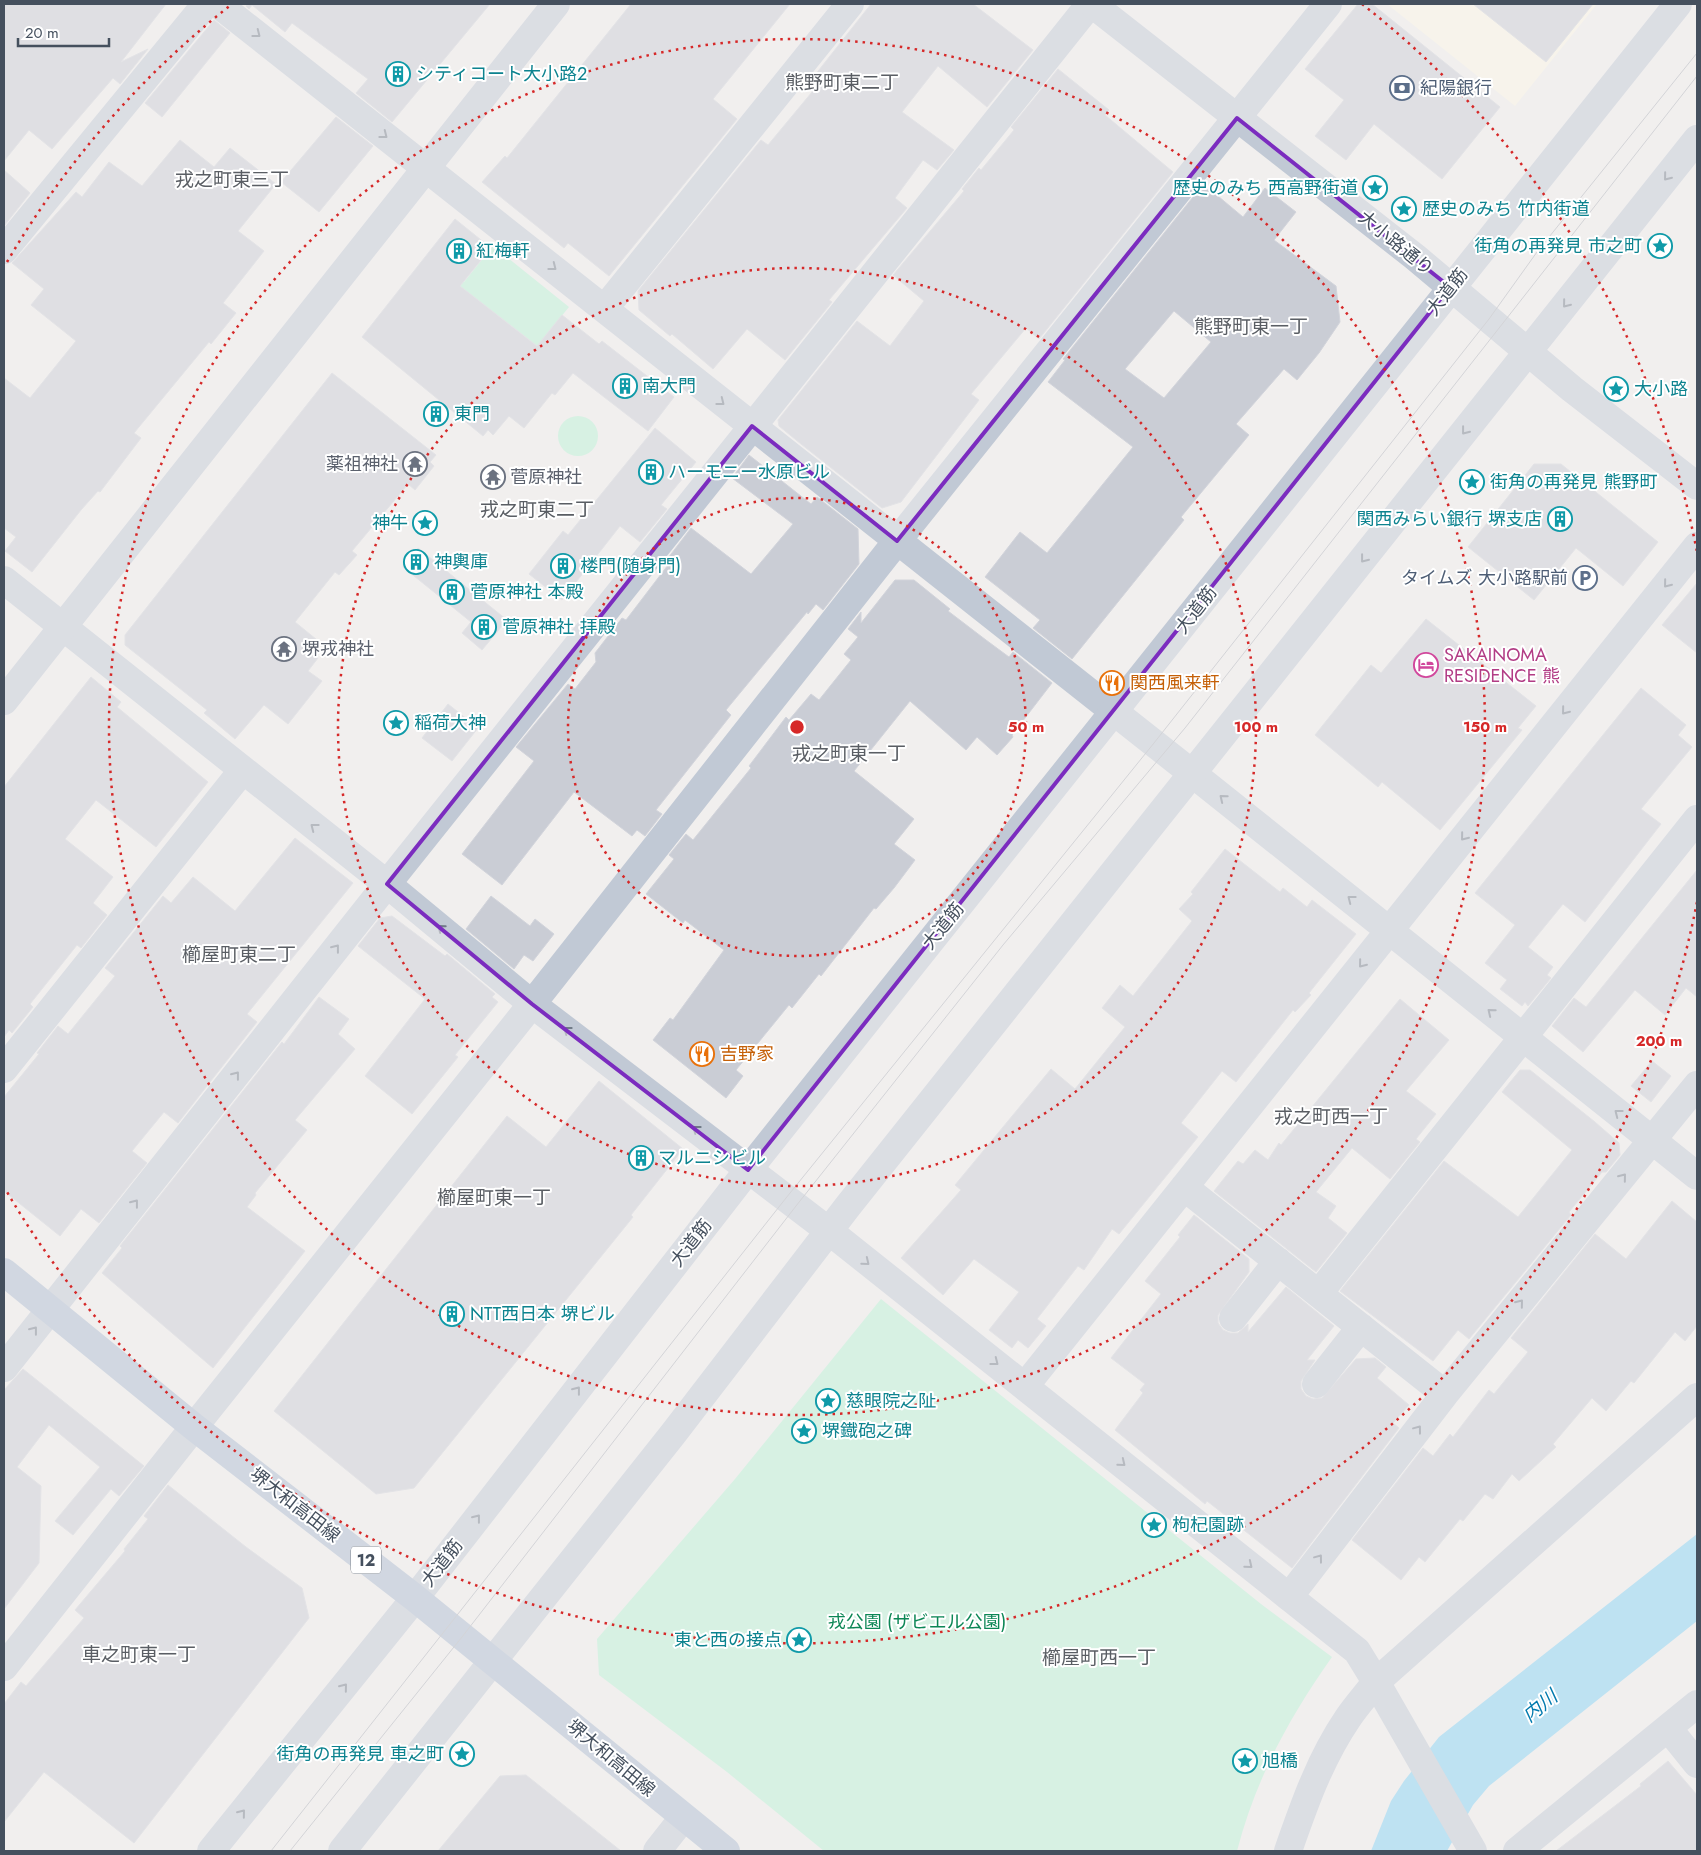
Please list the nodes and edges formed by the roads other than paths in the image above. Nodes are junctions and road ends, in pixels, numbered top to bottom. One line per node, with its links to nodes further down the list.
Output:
1 (206, 4): 11 (street)
2 (218, 4): 10 (street, one-way to 10)
3 (556, 4): 10 (street)
4 (850, 4): 13 (street)
5 (1091, 4): 8 (street, 大小路通り); 15 (street)
6 (1328, 4): 8 (street)
7 (1678, 4): 12 (street, 大道筋)
8 (1237, 118): 12 (street, 大小路通り); 17 (street)
9 (1697, 139): 14 (street, one-way to 14)
10 (426, 168): 13 (street, one-way to 13); 20 (street)
11 (4, 250)
12 (1450, 287): 14 (street, 大小路通り); 22 (street, 大道筋)
13 (605, 308): 15 (street, one-way to 15)
14 (1527, 352): 16 (street, 大小路通り); 24 (street, one-way to 24)
15 (752, 426): 17 (street); 26 (street)
16 (1697, 486)
17 (896, 541): 22 (street); 28 (street)
18 (1697, 546): 27 (street, one-way to 27)
19 (4, 580): 20 (street)
20 (62, 626): 21 (street); 23 (street)
21 (4, 701)
22 (1114, 713): 24 (street); 33 (street, 大道筋)
23 (242, 771): 26 (street, one-way to 23); 30 (street)
24 (1193, 774): 27 (street, one-way to 24); 36 (street)
25 (1697, 819): 29 (street)
26 (387, 884): 28 (street, one-way to 26); 40 (street, one-way to 26)
27 (1390, 930): 29 (street, one-way to 27); 35 (street, one-way to 35)
28 (532, 1004): 33 (street, one-way to 28); 48 (street)
29 (1523, 1037): 32 (street, one-way to 29); 39 (street)
30 (4, 1069)
31 (1697, 1085): 32 (street)
32 (1652, 1140): 34 (street); 46 (street, one-way to 32)
33 (748, 1170): 36 (street); 50 (street, 大道筋, one-way to 33)
34 (1697, 1176)
35 (1184, 1187): 37 (street); 45 (street)
36 (829, 1231): 45 (street, one-way to 45); 51 (street)
37 (1278, 1261): 39 (street); 41 (street)
38 (4, 1272): 40 (main road, 堺大和高田線 / 12)
39 (1319, 1293): 42 (street)
40 (51, 1309): 43 (street, one-way to 40); 48 (main road, 堺大和高田線 / 12)
41 (1233, 1318)
42 (1361, 1327): 44 (street); 46 (street)
43 (4, 1368)
44 (1316, 1384)
45 (1025, 1386): 49 (street, one-way to 49)
46 (1445, 1394): 49 (street, one-way to 46)
47 (1697, 1397): 53 (street)
48 (194, 1427): 50 (main road, 堺大和高田線 / 12); 52 (street)
49 (1289, 1597): 53 (street)
50 (416, 1598): 51 (main road, 堺大和高田線 / 12); 58 (street, 大道筋, one-way to 50)
51 (492, 1661): 57 (main road, 堺大和高田線 / 12); 59 (street)
52 (4, 1667)
53 (1376, 1682): 62 (street); 63 (street)
54 (1697, 1704): 55 (street)
55 (1668, 1728): 56 (street); 64 (street)
56 (1697, 1764)
57 (683, 1818): 60 (street); 61 (main road, 堺大和高田線 / 12)
58 (211, 1851)
59 (342, 1851)
60 (657, 1851)
61 (726, 1851)
62 (1288, 1851)
63 (1473, 1851)
64 (1517, 1851)

